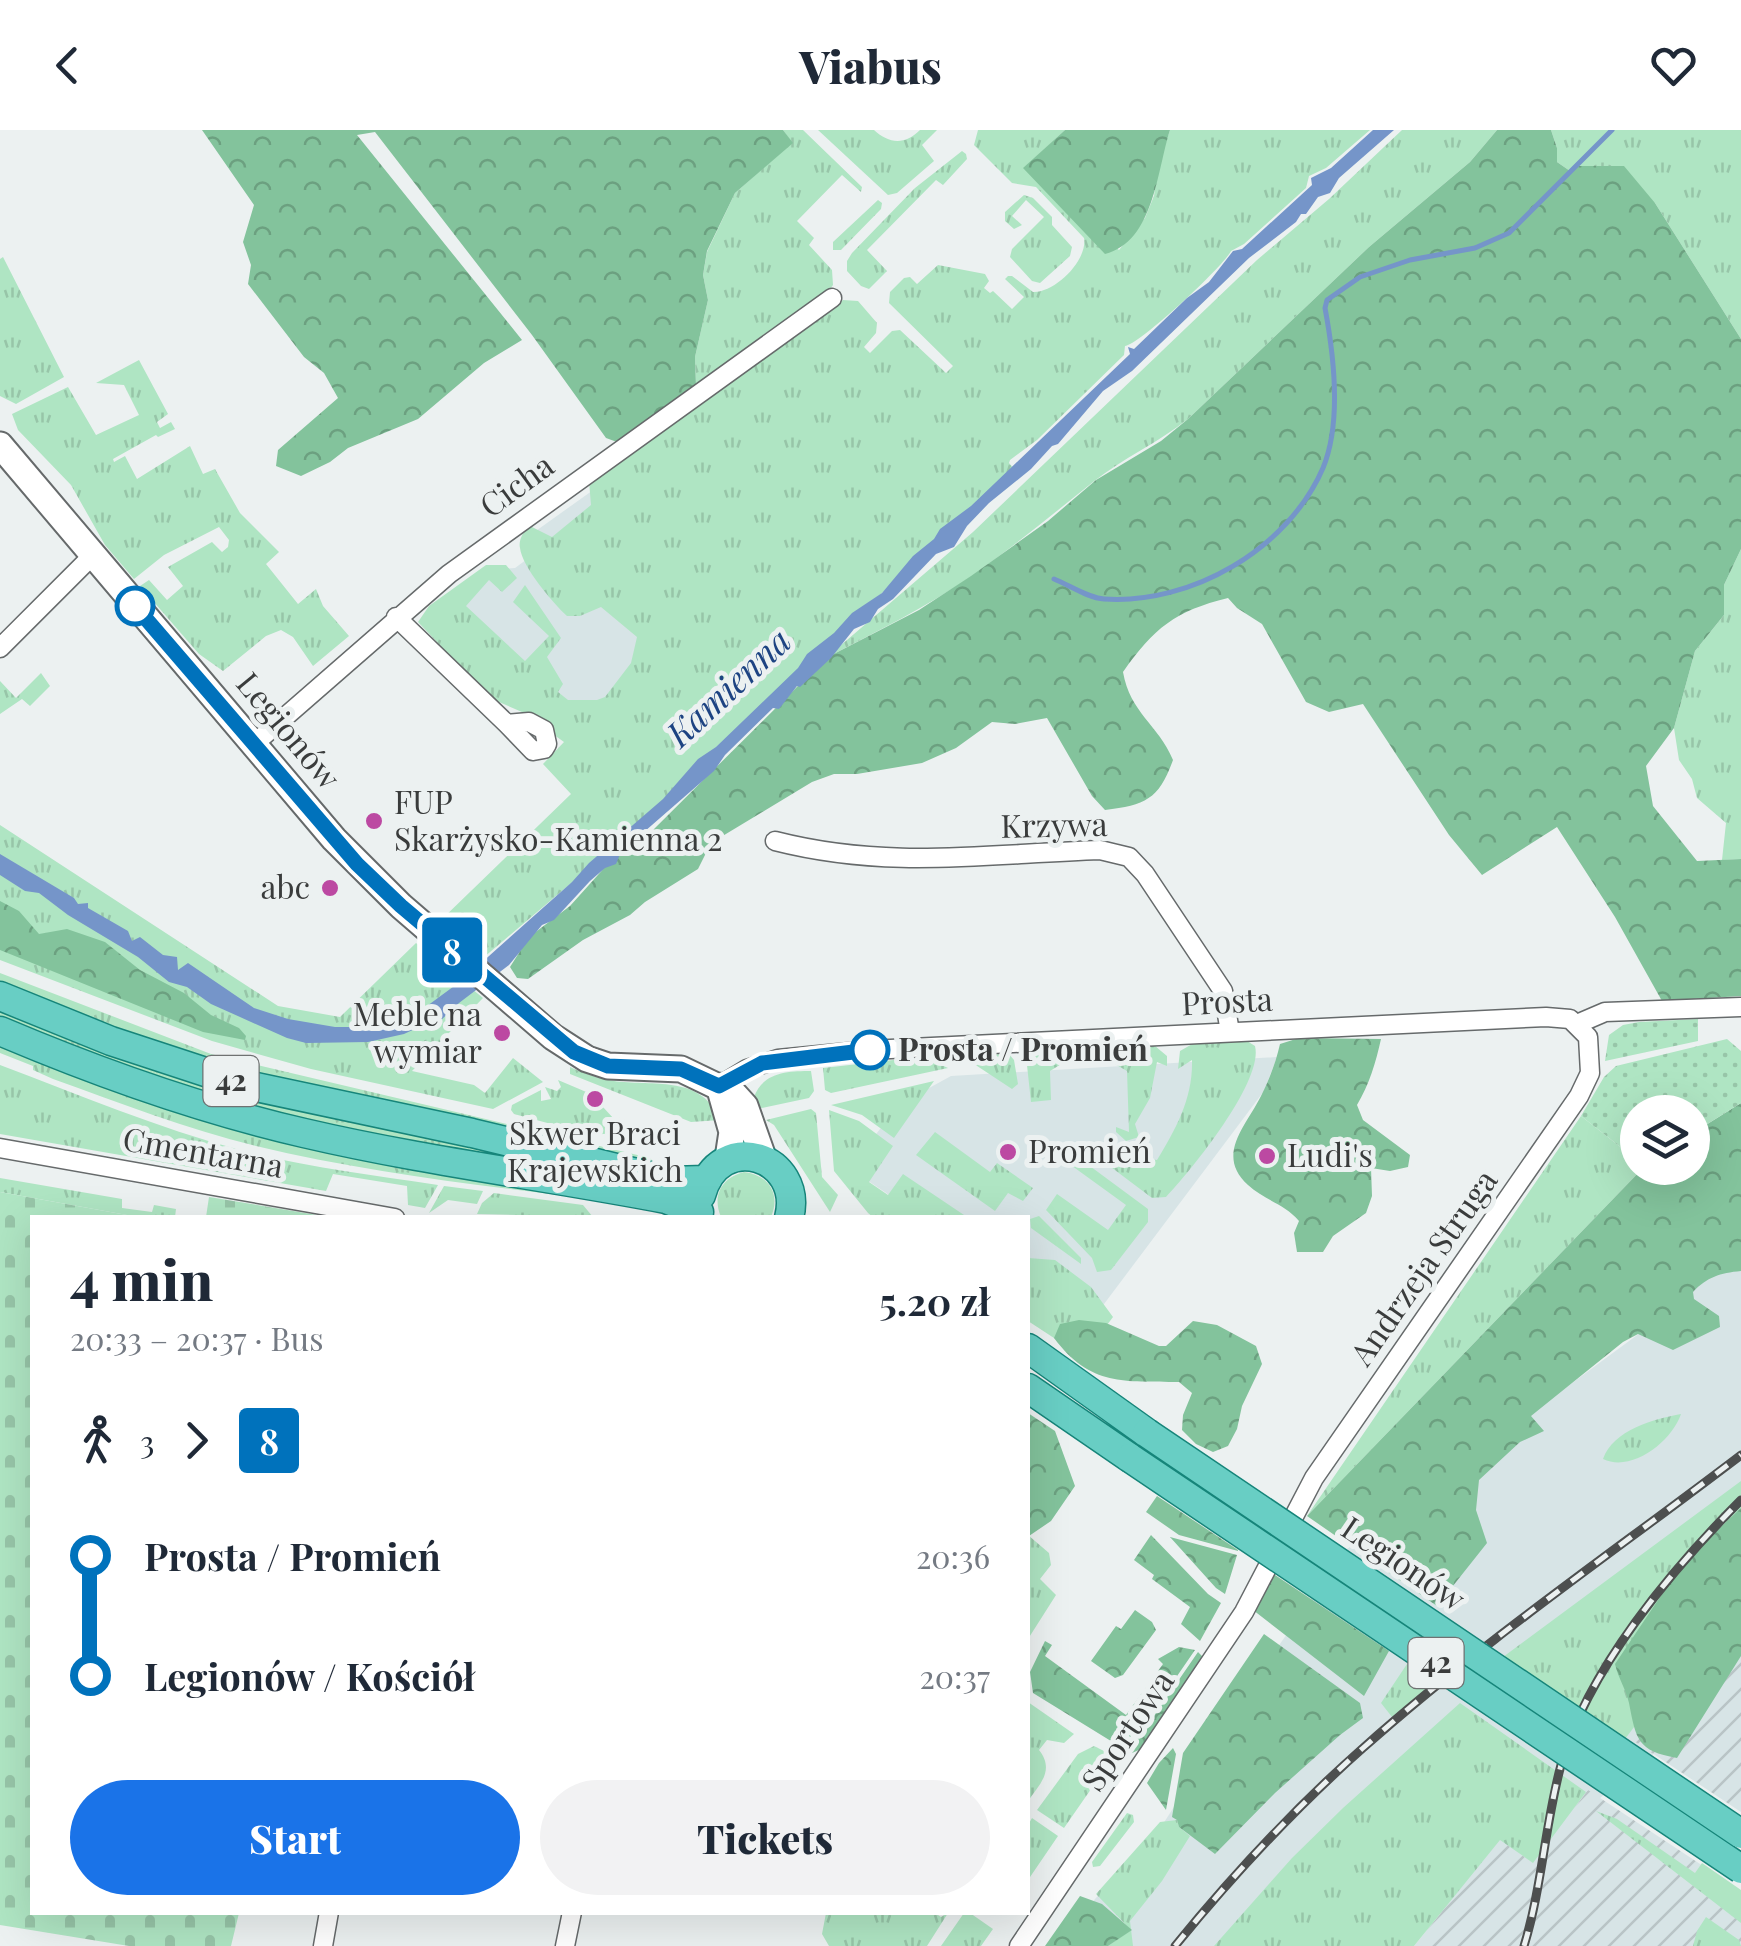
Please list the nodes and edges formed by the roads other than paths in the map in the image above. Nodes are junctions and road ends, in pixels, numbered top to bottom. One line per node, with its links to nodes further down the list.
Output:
1 (832, 298): 4 (street, Cicha)
2 (0, 446): 3 (street, Legionów)
3 (92, 556): 5 (street); 7 (street, Legionów)
4 (396, 617): 6 (street); 7 (street, Cicha)
5 (0, 648)
6 (507, 724)
7 (254, 744): 14 (street, Legionów)
8 (776, 841): 13 (street, Krzywa)
9 (0, 996): 18 (main road, 42)
10 (1741, 1008): 11 (street, Prosta)
11 (1577, 1024): 13 (street, Prosta); 24 (street, Andrzeja Struga)
12 (0, 1031): 21 (main road, 42)
13 (1230, 1032): 14 (street, Prosta)
14 (719, 1086): 16 (street); 17 (street, Legionów)
15 (0, 1148): 20 (street, Cmentarna)
16 (728, 1158): 17 (main road); 18 (main road)
17 (764, 1160): 19 (main road)
18 (705, 1180): 21 (main road)
19 (796, 1214)
20 (379, 1215)
21 (701, 1215)
22 (1030, 1349): 25 (main road, Legionów / 42, bridge)
23 (1030, 1389): 26 (main road, Legionów / 42, bridge)
24 (1278, 1544): 31 (street, Sportowa)
25 (1741, 1834)
26 (1741, 1869)
27 (328, 1915): 29 (street)
28 (571, 1915): 30 (street)
29 (323, 1946)
30 (566, 1946)
31 (1019, 1946)

